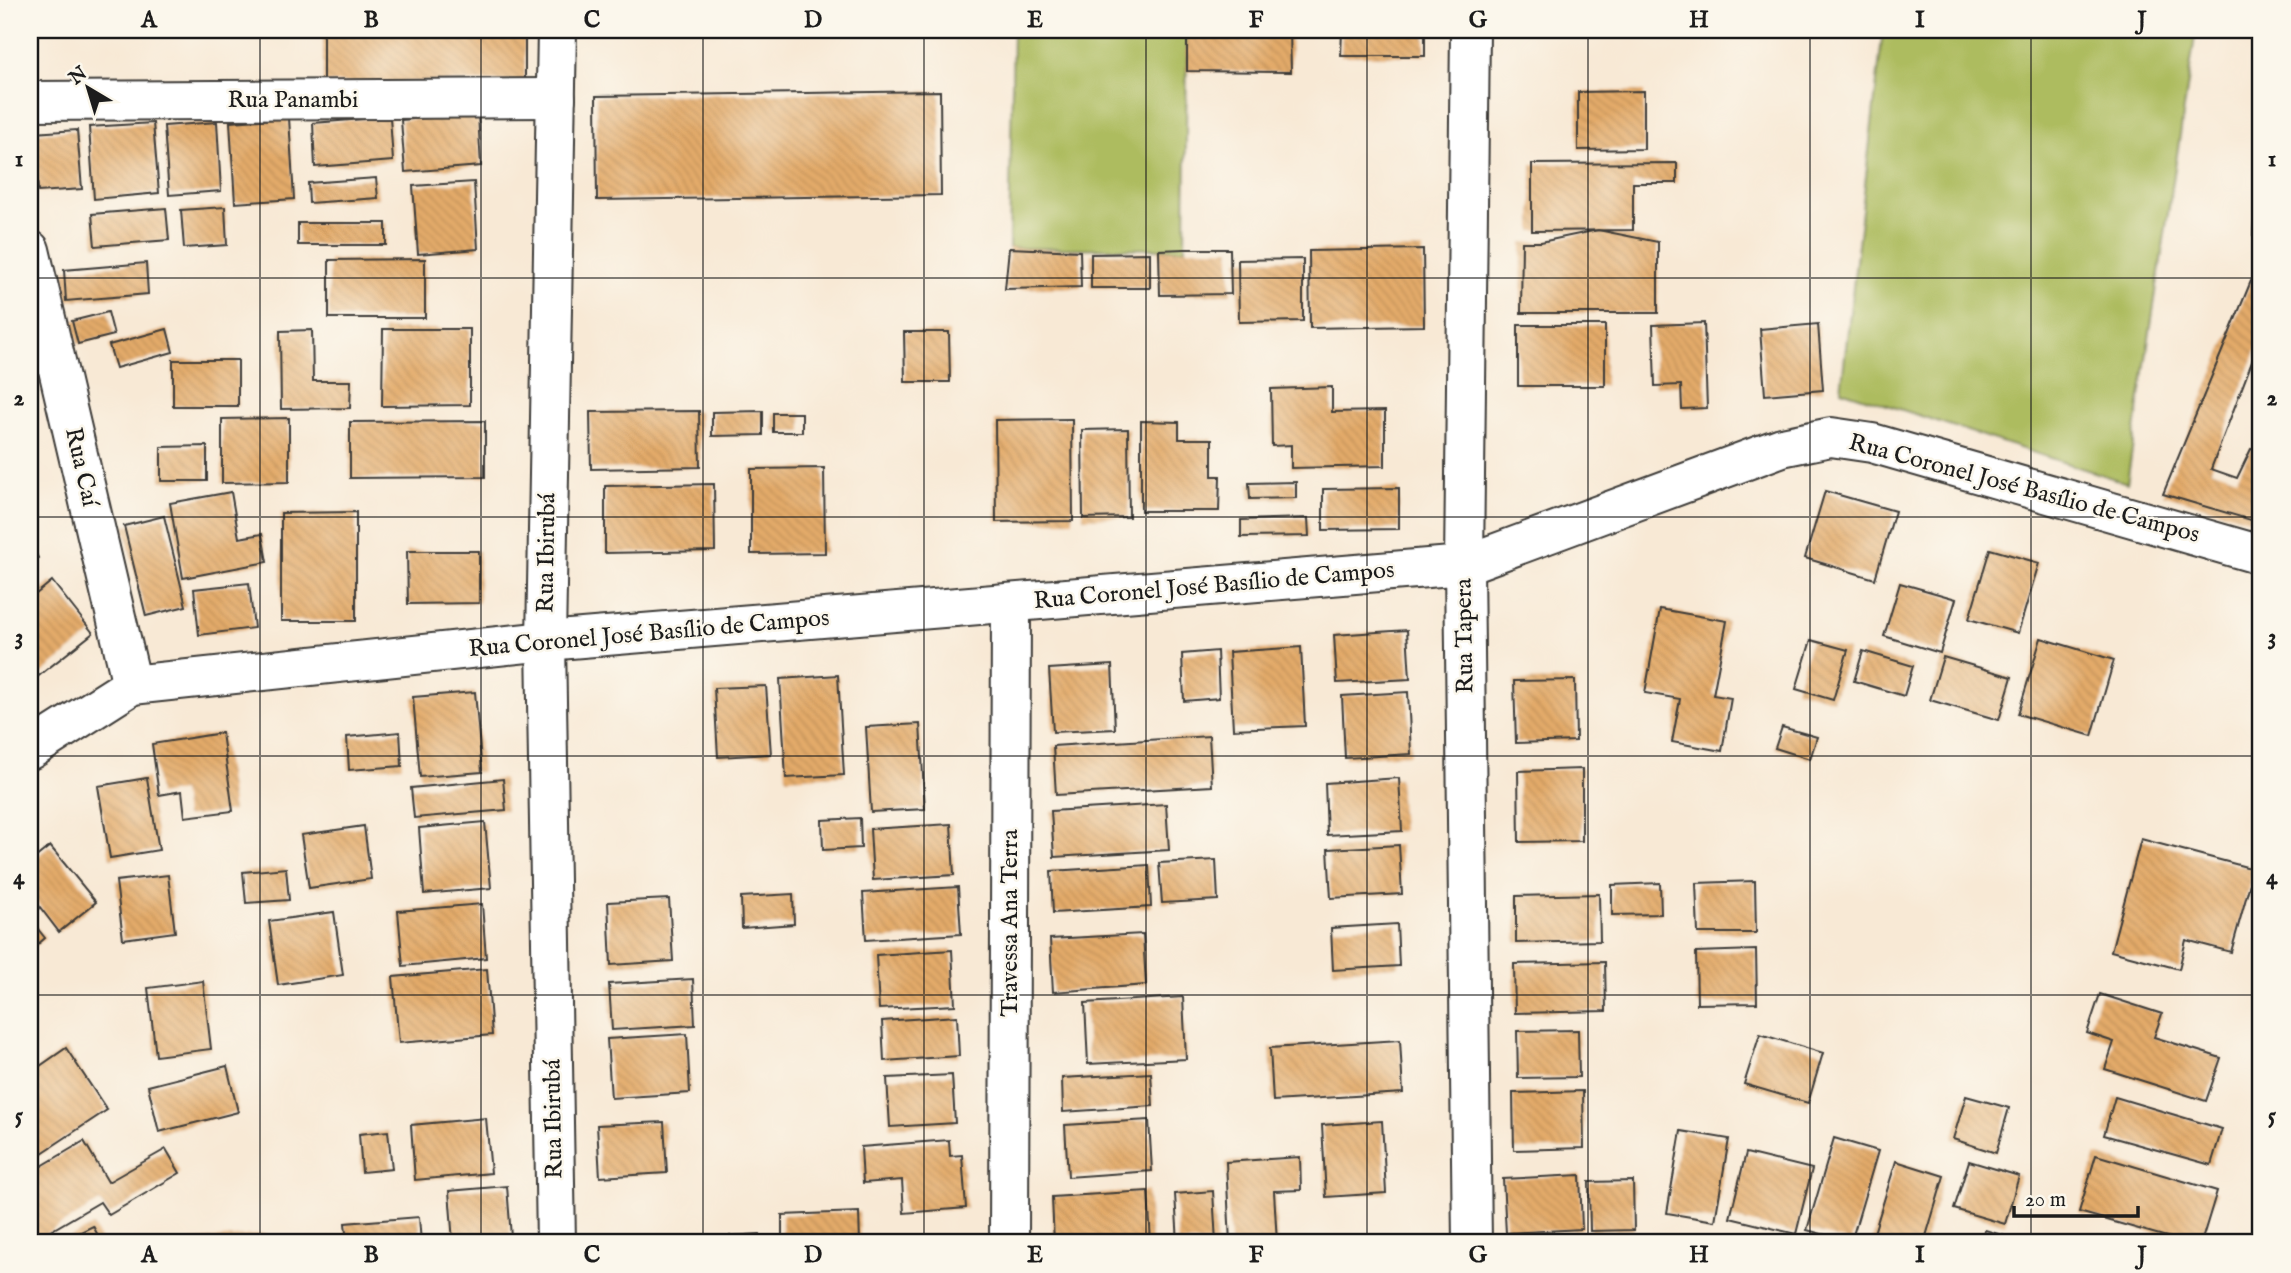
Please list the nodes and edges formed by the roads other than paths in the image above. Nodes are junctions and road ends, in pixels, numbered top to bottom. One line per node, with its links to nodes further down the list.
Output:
1 (557, 30): 3 (street, Rua Ibirubá)
2 (1470, 30): 7 (street, Rua Tapera)
3 (556, 98): 4 (street, Rua Panambi); 9 (street, Rua Ibirubá)
4 (30, 101)
5 (30, 250): 10 (street, Rua Caí)
6 (2261, 555): 7 (street, Rua Coronel José Basílio de Campos)
7 (1464, 565): 8 (street, Rua Coronel José Basílio de Campos); 14 (street, Rua Tapera)
8 (1011, 603): 9 (street, Rua Coronel José Basílio de Campos); 13 (street, Travessa Ana Terra)
9 (545, 641): 10 (street, Rua Coronel José Basílio de Campos); 12 (street, Rua Ibirubá)
10 (132, 685): 11 (street)
11 (30, 750)
12 (556, 1243)
13 (1009, 1243)
14 (1472, 1243)

